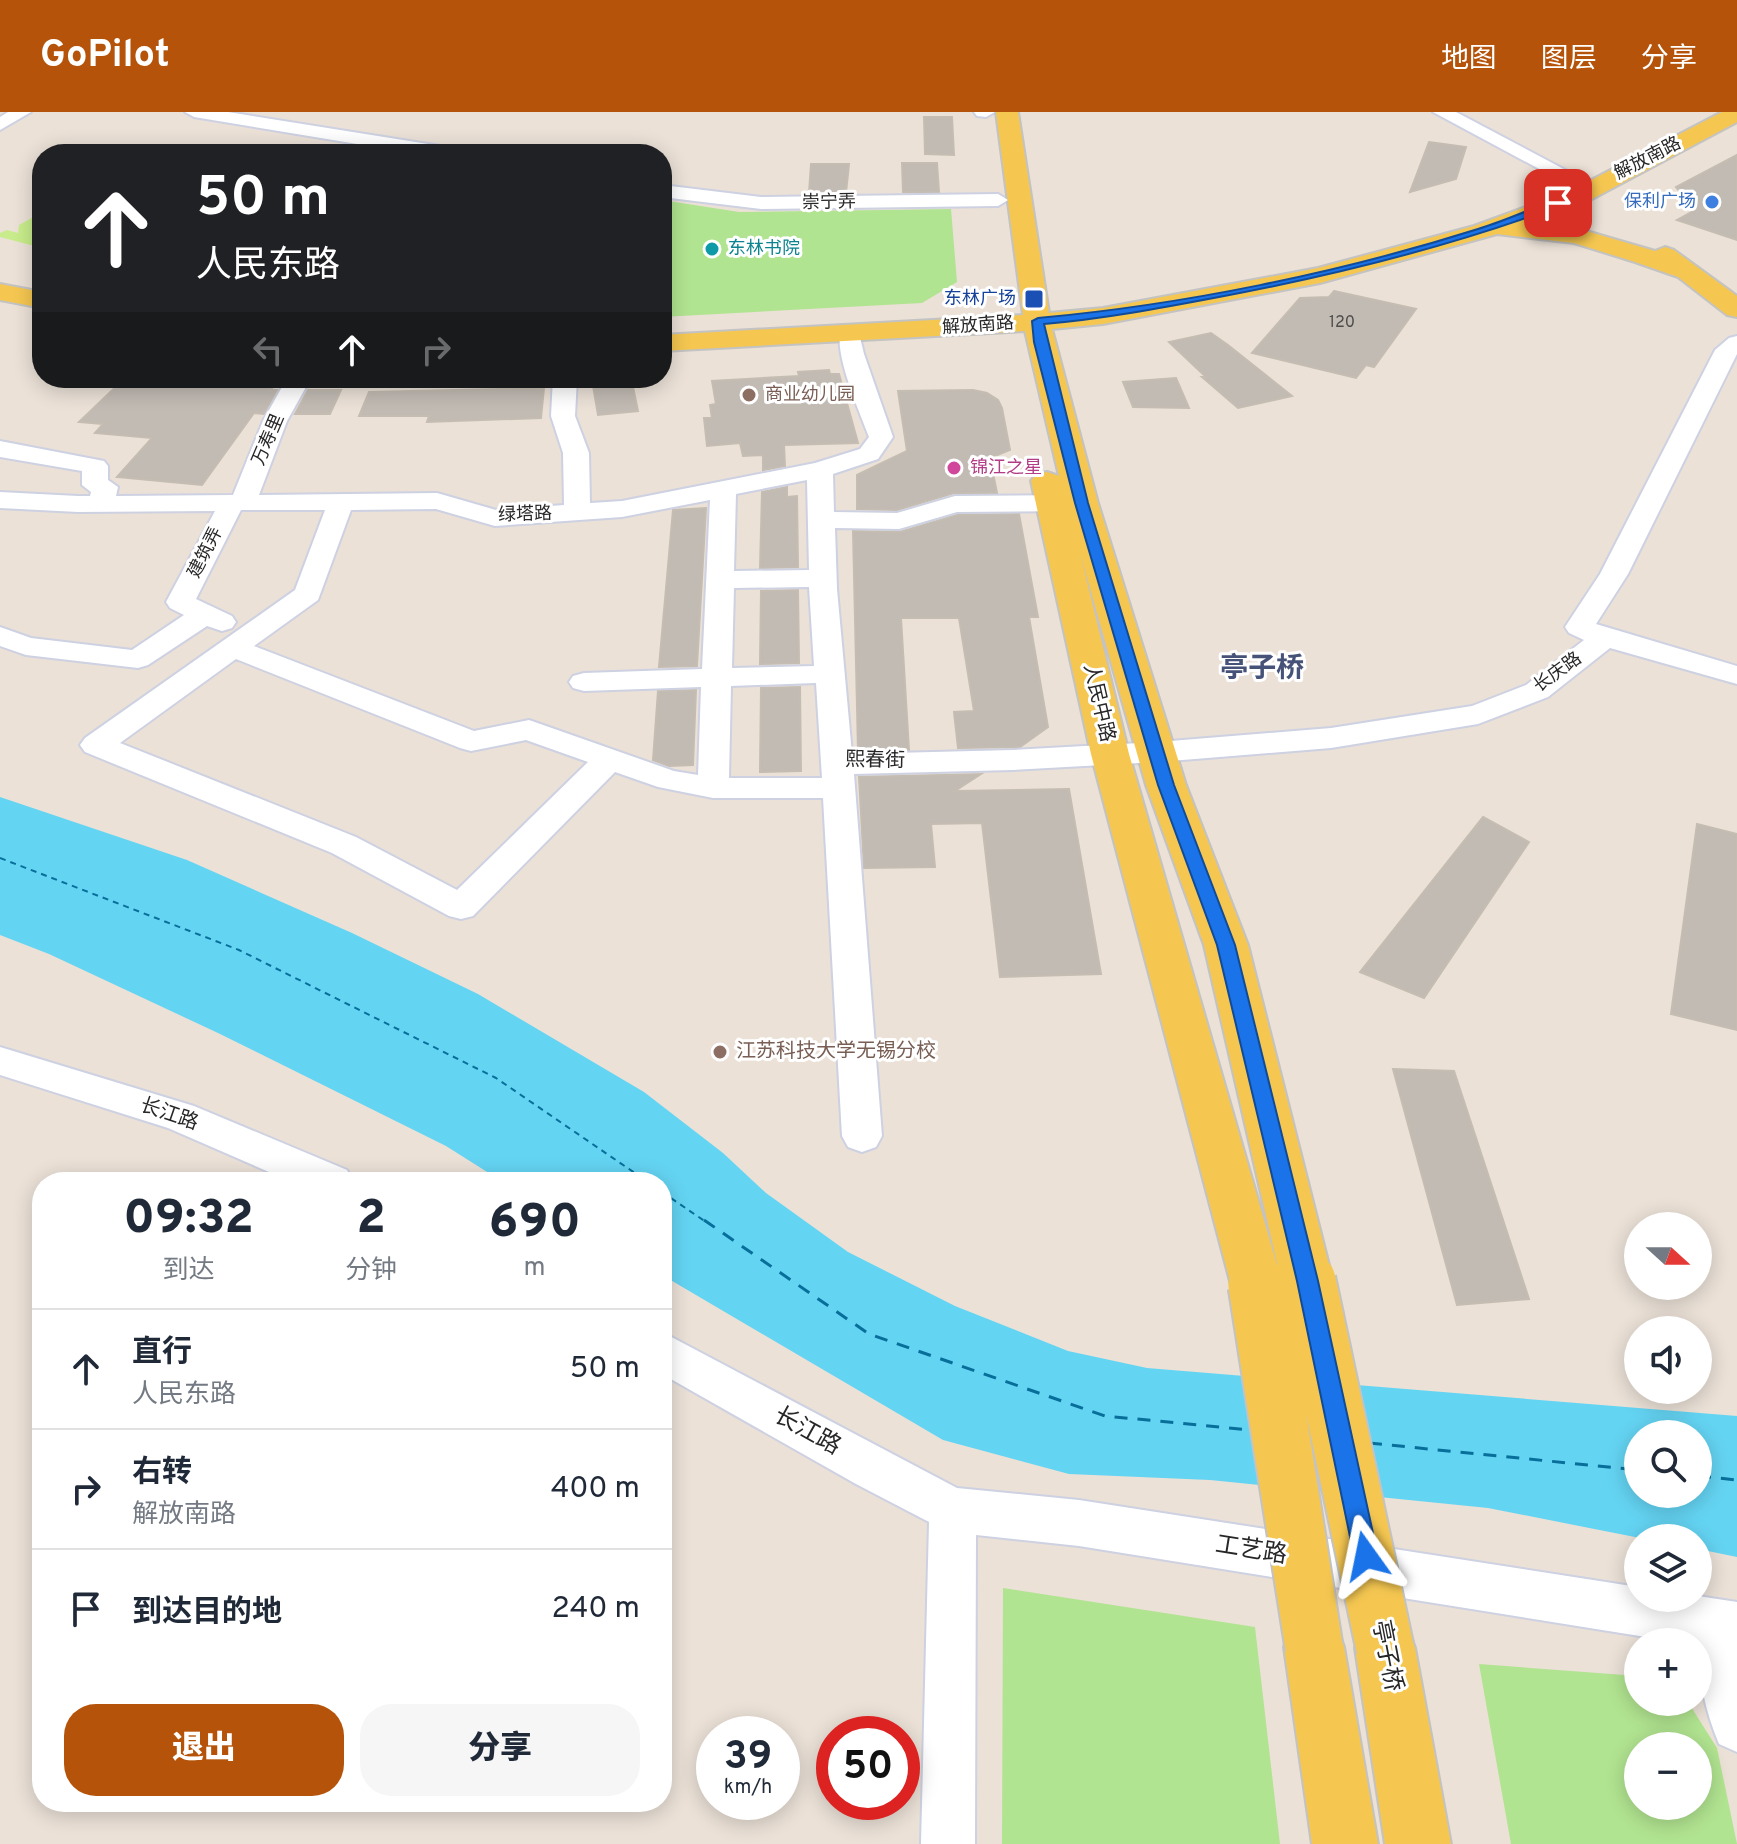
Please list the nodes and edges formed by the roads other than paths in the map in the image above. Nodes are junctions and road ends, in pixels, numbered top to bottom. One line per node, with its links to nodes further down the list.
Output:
1 (22, 112): 10 (street)
2 (194, 112): 9 (street)
3 (274, 112): 9 (street)
4 (985, 112): 15 (main road)
5 (1007, 112): 22 (main road)
6 (1442, 112): 12 (street)
7 (1695, 112): 12 (main road, 解放南路)
8 (1737, 113): 14 (main road, 解放南路)
9 (256, 122): 11 (street)
10 (0, 124)
11 (391, 144)
12 (1581, 166): 22 (main road, 解放南路)
13 (672, 193): 15 (street, 崇宁弄)
14 (1583, 194): 16 (main road, 解放南路); 17 (main road)
15 (998, 200): 22 (main road)
16 (1483, 231): 17 (main road); 22 (main road, 解放南路)
17 (1688, 272): 20 (main road)
18 (0, 292): 19 (main road)
19 (32, 298)
20 (1737, 309)
21 (0, 312): 23 (main road)
22 (1026, 314): 24 (main road, 解放南路); 25 (main road, 解放南路); 36 (main road)
23 (32, 317)
24 (672, 324)
25 (850, 334): 26 (main road, 解放南路); 31 (street, 绿塔路)
26 (672, 343)
27 (1737, 343): 44 (street, 长庆路)
28 (293, 388): 35 (street, 万寿里)
29 (564, 388): 38 (street)
30 (0, 449): 37 (street)
31 (820, 470): 32 (street, 绿塔路); 39 (street, 熙春街)
32 (723, 488): 38 (street, 绿塔路); 41 (street)
33 (0, 500): 37 (street, 绿塔路)
34 (341, 502): 35 (street, 绿塔路); 38 (street, 绿塔路); 45 (street)
35 (237, 503): 37 (street, 绿塔路); 42 (street, 建筑弄)
36 (1067, 503): 39 (street); 50 (main road); 51 (main road, 人民中路)
37 (101, 504)
38 (577, 512)
39 (822, 520): 40 (street, 熙春街)
40 (823, 578): 41 (street); 46 (street, 熙春街)
41 (720, 580): 48 (street)
42 (193, 608): 43 (street); 45 (street)
43 (0, 636)
44 (1605, 638): 47 (street); 50 (street, 长庆路)
45 (242, 642): 52 (street); 52 (street)
46 (829, 674): 48 (street); 53 (street, 熙春街)
47 (1737, 675)
48 (716, 677): 49 (street); 54 (street)
49 (584, 682)
50 (1158, 752): 51 (street, 熙春街); 58 (main road)
51 (1110, 754): 53 (street, 熙春街); 58 (main road, 人民中路)
52 (609, 759): 54 (street)
53 (837, 776): 54 (street); 56 (street)
54 (713, 788)
55 (0, 1061): 57 (street, 长江路)
56 (862, 1136)
57 (309, 1172)
58 (1282, 1283): 64 (main road, bridge); 65 (main road, 亭子桥, bridge)
59 (672, 1357): 60 (street, 长江路)
60 (953, 1510): 61 (street, 工艺路); 63 (street)
61 (1724, 1625): 62 (street)
62 (1737, 1726)
63 (948, 1844)
64 (1345, 1844)
65 (1418, 1844)

